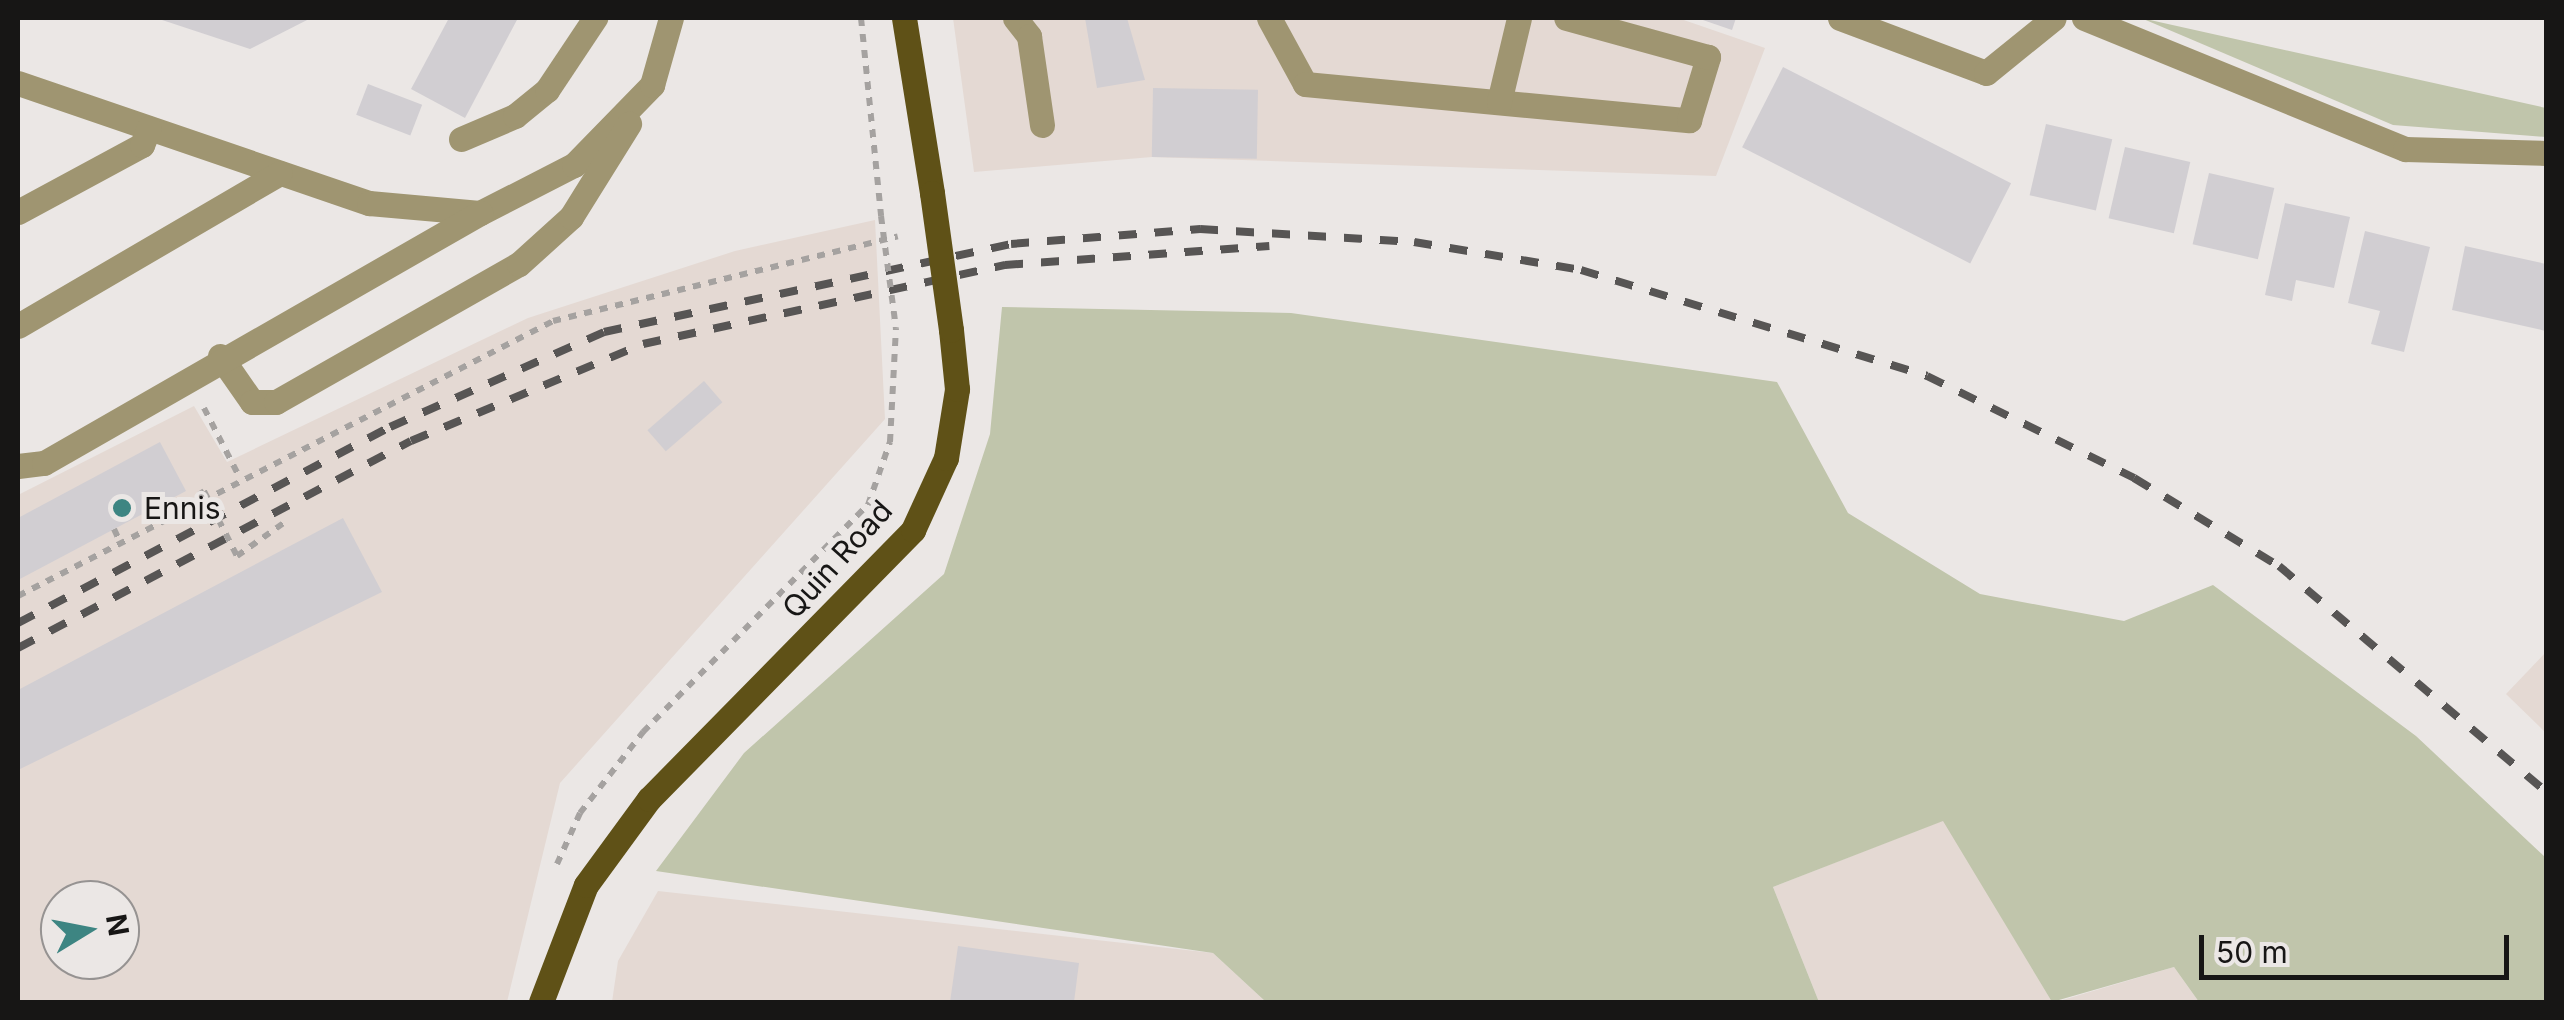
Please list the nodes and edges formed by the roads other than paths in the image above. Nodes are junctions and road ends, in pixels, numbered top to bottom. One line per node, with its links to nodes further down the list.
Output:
1 (595, 18): 16 (street)
2 (670, 18): 11 (street)
3 (904, 18): 24 (main road, Quin Road, bridge)
4 (1016, 18): 14 (street)
5 (1269, 18): 13 (street)
6 (1519, 18): 13 (street)
7 (1566, 18): 13 (street)
8 (1840, 18): 9 (street)
9 (2054, 18)
10 (2084, 18): 17 (street)
11 (652, 85): 20 (street); 22 (street)
12 (19, 89): 15 (street)
13 (1498, 102)
14 (1042, 125)
15 (149, 128): 18 (street); 19 (street)
16 (462, 139)
17 (2546, 152)
18 (280, 173): 20 (street); 21 (street)
19 (18, 212)
20 (480, 214): 22 (street)
21 (18, 326)
22 (220, 356): 23 (street)
23 (18, 466)
24 (542, 1002)

